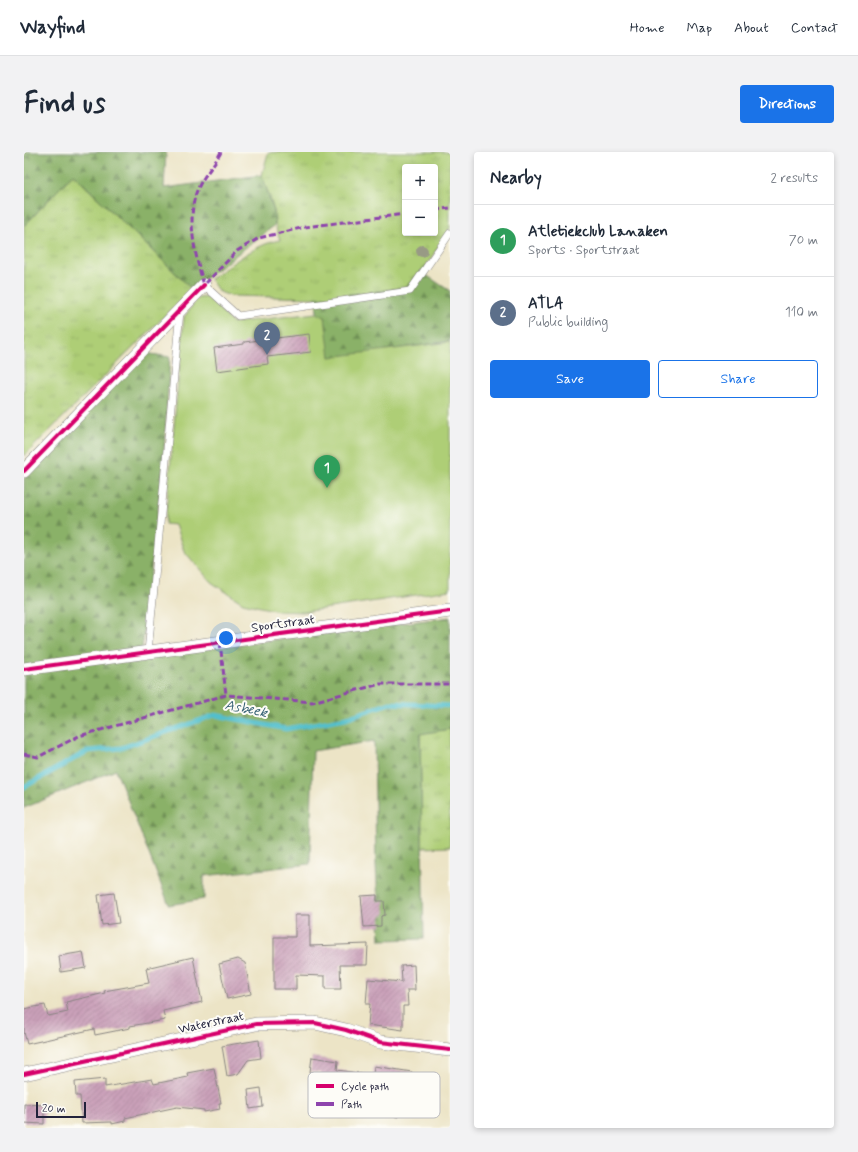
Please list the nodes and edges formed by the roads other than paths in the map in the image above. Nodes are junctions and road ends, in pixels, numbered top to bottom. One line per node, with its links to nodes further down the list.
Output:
1 (450, 233): 2 (lane)
2 (204, 286): 3 (street)
3 (180, 311): 4 (street); 6 (lane)
4 (24, 470)
5 (450, 611): 6 (street, Sportstraat)
6 (148, 652): 7 (street, Sportstraat)
7 (24, 669)
8 (450, 1050): 9 (street, Waterstraat)
9 (24, 1074)

